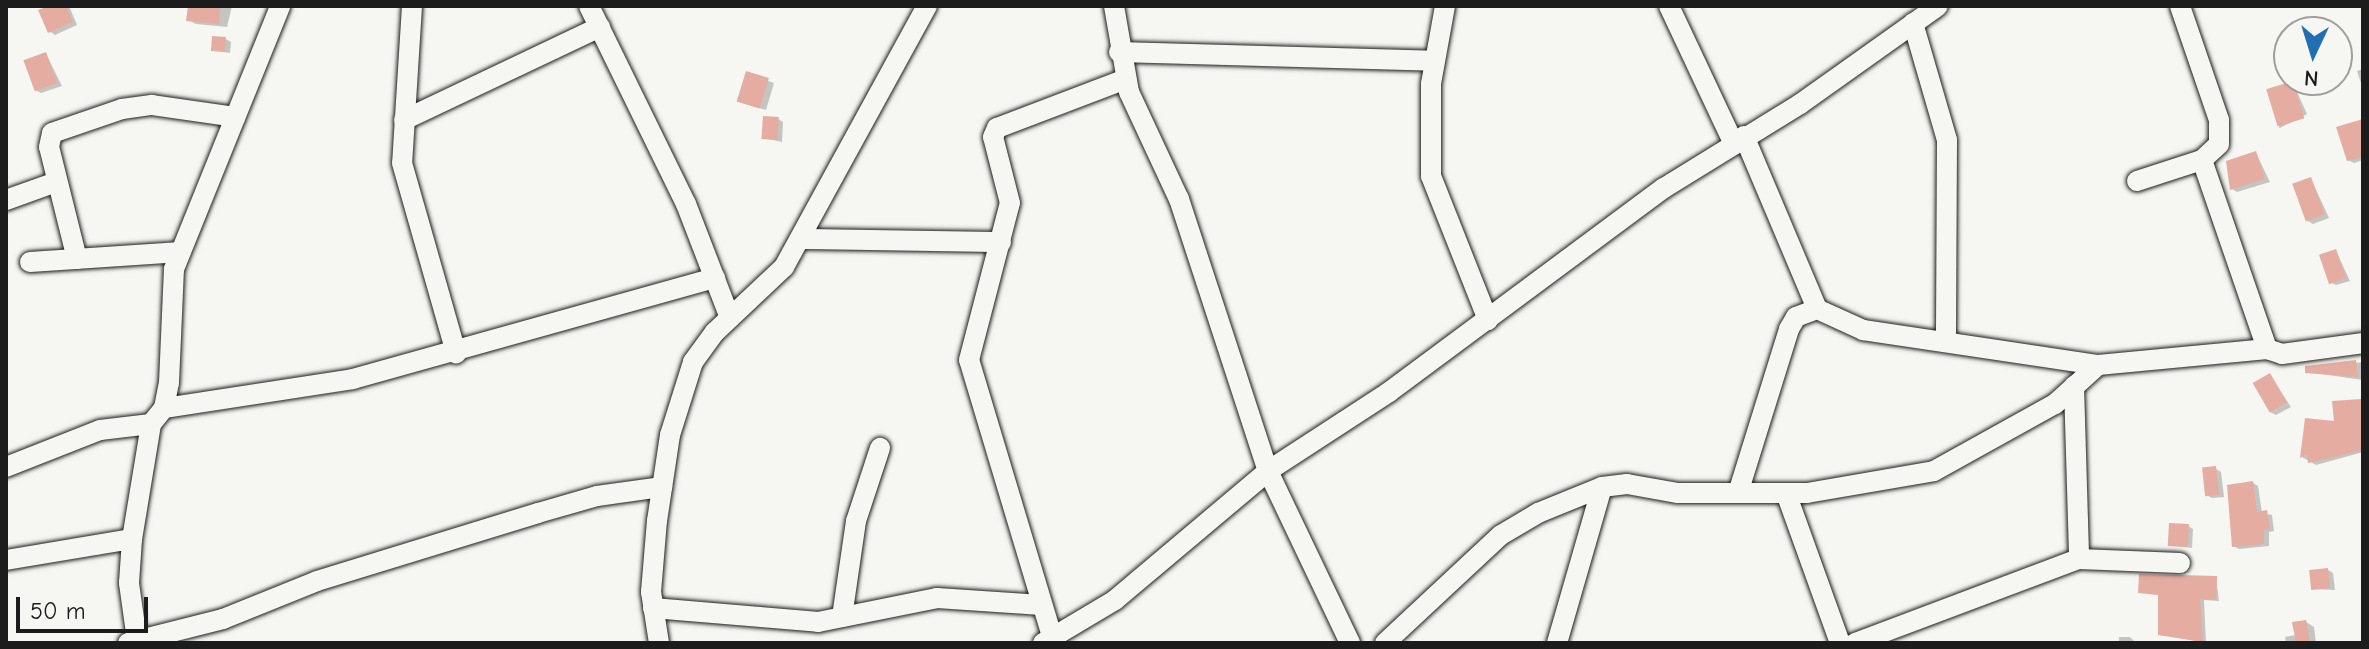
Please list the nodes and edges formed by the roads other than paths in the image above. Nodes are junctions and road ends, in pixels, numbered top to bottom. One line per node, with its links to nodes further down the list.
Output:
1 (280, 6): 15 (street)
2 (412, 6): 16 (street)
3 (589, 6): 11 (street)
4 (927, 6): 22 (street)
5 (1114, 6): 12 (street)
6 (1445, 6): 13 (street)
7 (1669, 6): 17 (street)
8 (1938, 6): 10 (street)
9 (2180, 6): 18 (street)
10 (1913, 23): 17 (street); 31 (street)
11 (600, 27): 16 (street); 27 (street)
12 (1119, 52): 13 (street); 14 (street)
13 (1433, 61): 30 (street)
14 (1126, 79): 23 (street); 40 (street)
15 (235, 117): 20 (street); 24 (street)
16 (404, 120): 34 (street)
17 (1739, 140): 28 (street); 30 (street)
18 (2202, 160): 19 (street); 33 (street)
19 (2137, 181)
20 (56, 182): 21 (street); 25 (street)
21 (6, 200)
22 (802, 239): 23 (street); 29 (street)
23 (1001, 242): 49 (street)
24 (181, 252): 25 (street); 37 (street)
25 (77, 259): 26 (street)
26 (30, 262)
27 (715, 278): 29 (street); 34 (street)
28 (1817, 309): 31 (street); 43 (street)
29 (730, 318): 41 (street)
30 (1488, 320): 40 (street)
31 (1946, 340): 35 (street)
32 (2363, 343): 33 (street)
33 (2267, 349): 35 (street)
34 (456, 353): 37 (street)
35 (2098, 365): 36 (street)
36 (2074, 386): 44 (street); 46 (street)
37 (157, 416): 39 (street); 45 (street)
38 (880, 448): 51 (street)
39 (6, 467)
40 (1268, 471): 52 (street); 55 (street)
41 (662, 487): 50 (street); 53 (street)
42 (1602, 487): 43 (street); 56 (street); 57 (street)
43 (1738, 493): 44 (street)
44 (1786, 493): 58 (street)
45 (132, 539): 47 (street); 53 (street)
46 (2079, 559): 48 (street); 59 (street)
47 (6, 560)
48 (2180, 563)
49 (1042, 605): 51 (street); 52 (street)
50 (653, 608): 51 (street); 54 (street)
51 (842, 617)
52 (1050, 641)
53 (132, 642)
54 (659, 643)
55 (1350, 643)
56 (1385, 643)
57 (1557, 643)
58 (1840, 643)
59 (1855, 643)

